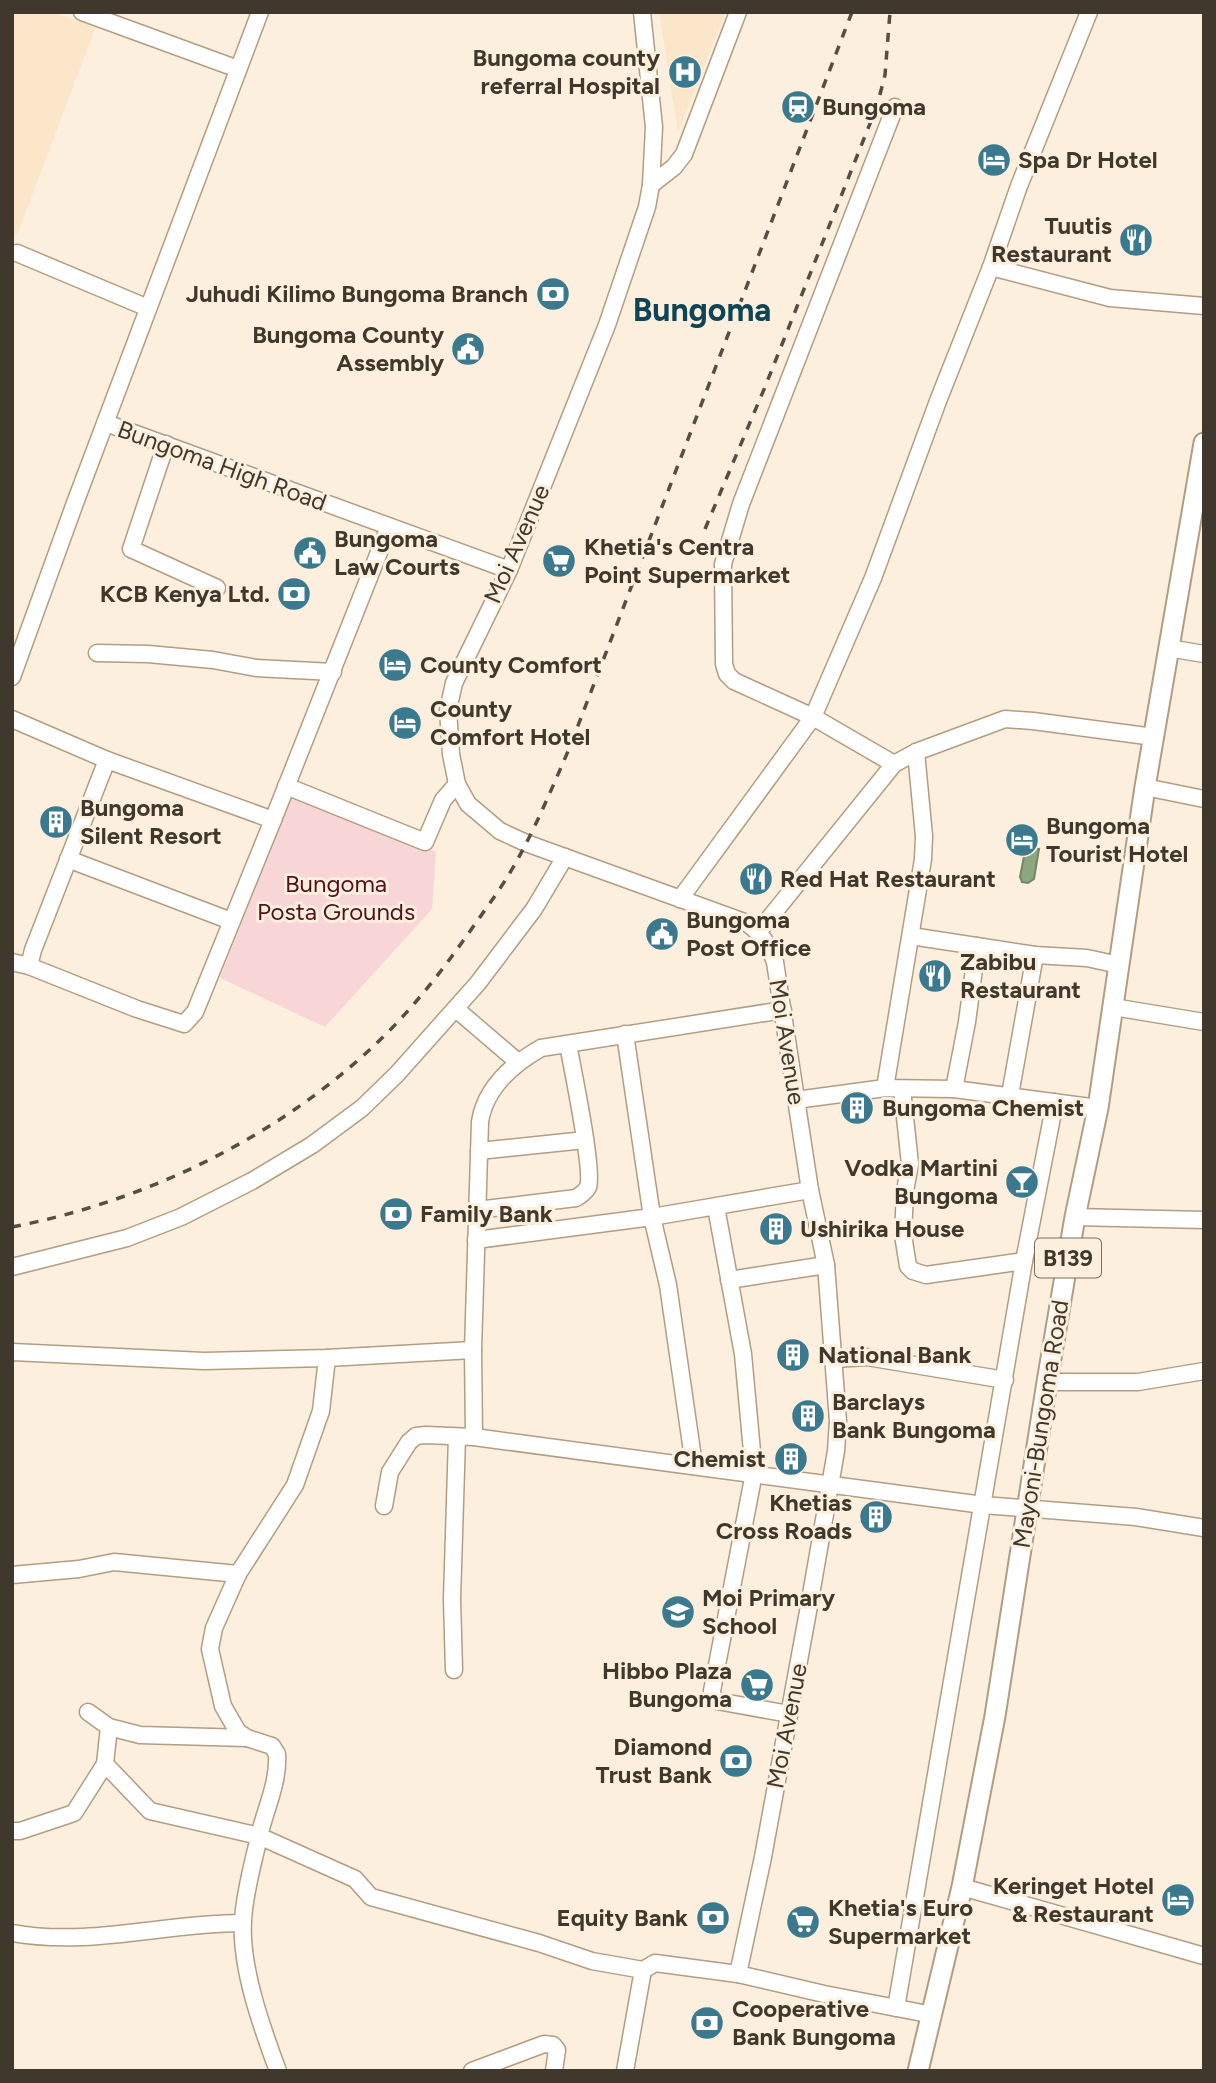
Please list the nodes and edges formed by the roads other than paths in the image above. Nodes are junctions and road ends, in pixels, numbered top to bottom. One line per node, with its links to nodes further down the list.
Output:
1 (82, 12): 6 (street)
2 (260, 12): 6 (street, Bungoma High Road)
3 (642, 12): 8 (street, Moi Avenue)
4 (738, 12): 8 (street)
5 (1088, 12): 10 (street)
6 (238, 69): 12 (street, Bungoma High Road)
7 (895, 107): 26 (street)
8 (651, 185): 18 (street, Moi Avenue)
9 (17, 253): 12 (street)
10 (991, 267): 11 (street); 26 (street)
11 (1204, 306)
12 (148, 308): 13 (street, Bungoma High Road)
13 (106, 423): 15 (street, Bungoma High Road); 21 (street)
14 (1204, 443): 16 (main road, Mayoni-Bungoma Road / B139)
15 (166, 444): 17 (street, Bungoma High Road); 19 (street)
16 (1201, 483): 20 (main road, Mayoni-Bungoma Road / B139)
17 (389, 527): 18 (street, Bungoma High Road); 24 (street)
18 (509, 570): 32 (street, Moi Avenue)
19 (217, 588)
20 (1168, 648): 23 (street); 28 (main road, Mayoni-Bungoma Road / B139)
21 (17, 649): 25 (street)
22 (97, 653): 24 (street)
23 (1204, 654)
24 (333, 672): 33 (street)
25 (12, 677)
26 (813, 717): 31 (street); 39 (street)
27 (12, 719): 30 (street)
28 (1154, 737): 29 (street); 34 (main road, Mayoni-Bungoma Road / B139)
29 (916, 752): 31 (street); 42 (street)
30 (107, 760): 36 (street); 38 (street)
31 (894, 764): 41 (street)
32 (457, 784): 33 (street); 37 (street, Moi Avenue)
33 (286, 786): 36 (street)
34 (1145, 787): 35 (street); 46 (main road, Mayoni-Bungoma Road / B139)
35 (1204, 799)
36 (272, 820): 40 (street)
37 (565, 857): 39 (street, Moi Avenue); 49 (street)
38 (68, 859): 40 (street); 47 (street)
39 (680, 899): 41 (street, Moi Avenue)
40 (231, 921): 47 (street)
41 (759, 931): 50 (street, Moi Avenue)
42 (911, 936): 43 (street); 55 (street)
43 (977, 946): 44 (street); 57 (street)
44 (1035, 955): 46 (street); 58 (street)
45 (12, 962): 47 (street)
46 (1119, 965): 48 (main road, Mayoni-Bungoma Road / B139)
47 (29, 966)
48 (1114, 1007): 51 (street); 61 (main road, Mayoni-Bungoma Road / B139)
49 (456, 1009): 54 (street); 73 (street)
50 (783, 1010): 52 (street); 59 (street, Moi Avenue)
51 (1204, 1022)
52 (625, 1034): 53 (street); 67 (street)
53 (568, 1044): 54 (street); 62 (street)
54 (518, 1062): 63 (street)
55 (885, 1087): 56 (street); 59 (street)
56 (902, 1089): 57 (street); 71 (street)
57 (954, 1089): 58 (street)
58 (1010, 1095): 60 (street)
59 (796, 1100): 64 (street, Moi Avenue)
60 (1055, 1102): 61 (street); 71 (street)
61 (1098, 1108): 68 (main road, Mayoni-Bungoma Road / B139)
62 (584, 1140): 63 (street); 66 (street)
63 (479, 1151): 66 (street)
64 (810, 1190): 65 (street); 72 (street, Moi Avenue)
65 (716, 1207): 67 (street); 74 (street)
66 (477, 1210): 70 (street)
67 (652, 1217): 70 (street); 84 (street)
68 (1075, 1217): 69 (street); 81 (main road, Mayoni-Bungoma Road / B139)
69 (1204, 1220)
70 (476, 1240): 75 (street)
71 (1024, 1261): 80 (street)
72 (826, 1265): 74 (street); 78 (street, Moi Avenue)
73 (12, 1267)
74 (729, 1280): 85 (street)
75 (473, 1350): 77 (street); 83 (street)
76 (12, 1352): 77 (street)
77 (327, 1358): 91 (street)
78 (834, 1359): 80 (street); 86 (street, Moi Avenue)
79 (1204, 1371): 81 (street)
80 (1004, 1380): 87 (street)
81 (1047, 1382): 89 (main road, Mayoni-Bungoma Road / B139)
82 (457, 1437): 83 (street); 88 (street); 93 (street)
83 (474, 1437): 84 (street)
84 (694, 1465): 85 (street)
85 (754, 1473): 86 (street); 95 (street)
86 (831, 1483): 87 (street); 95 (street, Moi Avenue)
87 (983, 1505): 89 (street); 107 (street)
88 (384, 1506)
89 (1029, 1508): 90 (street); 101 (main road, Mayoni-Bungoma Road / B139)
90 (1204, 1528)
91 (238, 1574): 92 (street); 97 (street)
92 (12, 1575)
93 (454, 1670)
94 (88, 1712): 96 (street)
95 (789, 1714): 106 (street, Moi Avenue)
96 (109, 1727): 97 (street); 98 (street)
97 (247, 1738): 100 (street)
98 (105, 1765): 99 (street); 100 (street)
99 (12, 1831)
100 (259, 1836): 102 (street); 105 (street)
101 (962, 1887): 104 (street); 108 (main road, Mayoni-Bungoma Road / B139)
102 (242, 1923): 103 (street); 109 (street)
103 (12, 1933)
104 (1204, 1956)
105 (643, 1970): 106 (street); 112 (street)
106 (737, 1974): 107 (street)
107 (896, 2008): 108 (street)
108 (933, 2015): 113 (main road, Mayoni-Bungoma Road / B139)
109 (278, 2071)
110 (472, 2071): 111 (street)
111 (554, 2071)
112 (625, 2071)
113 (918, 2071)

